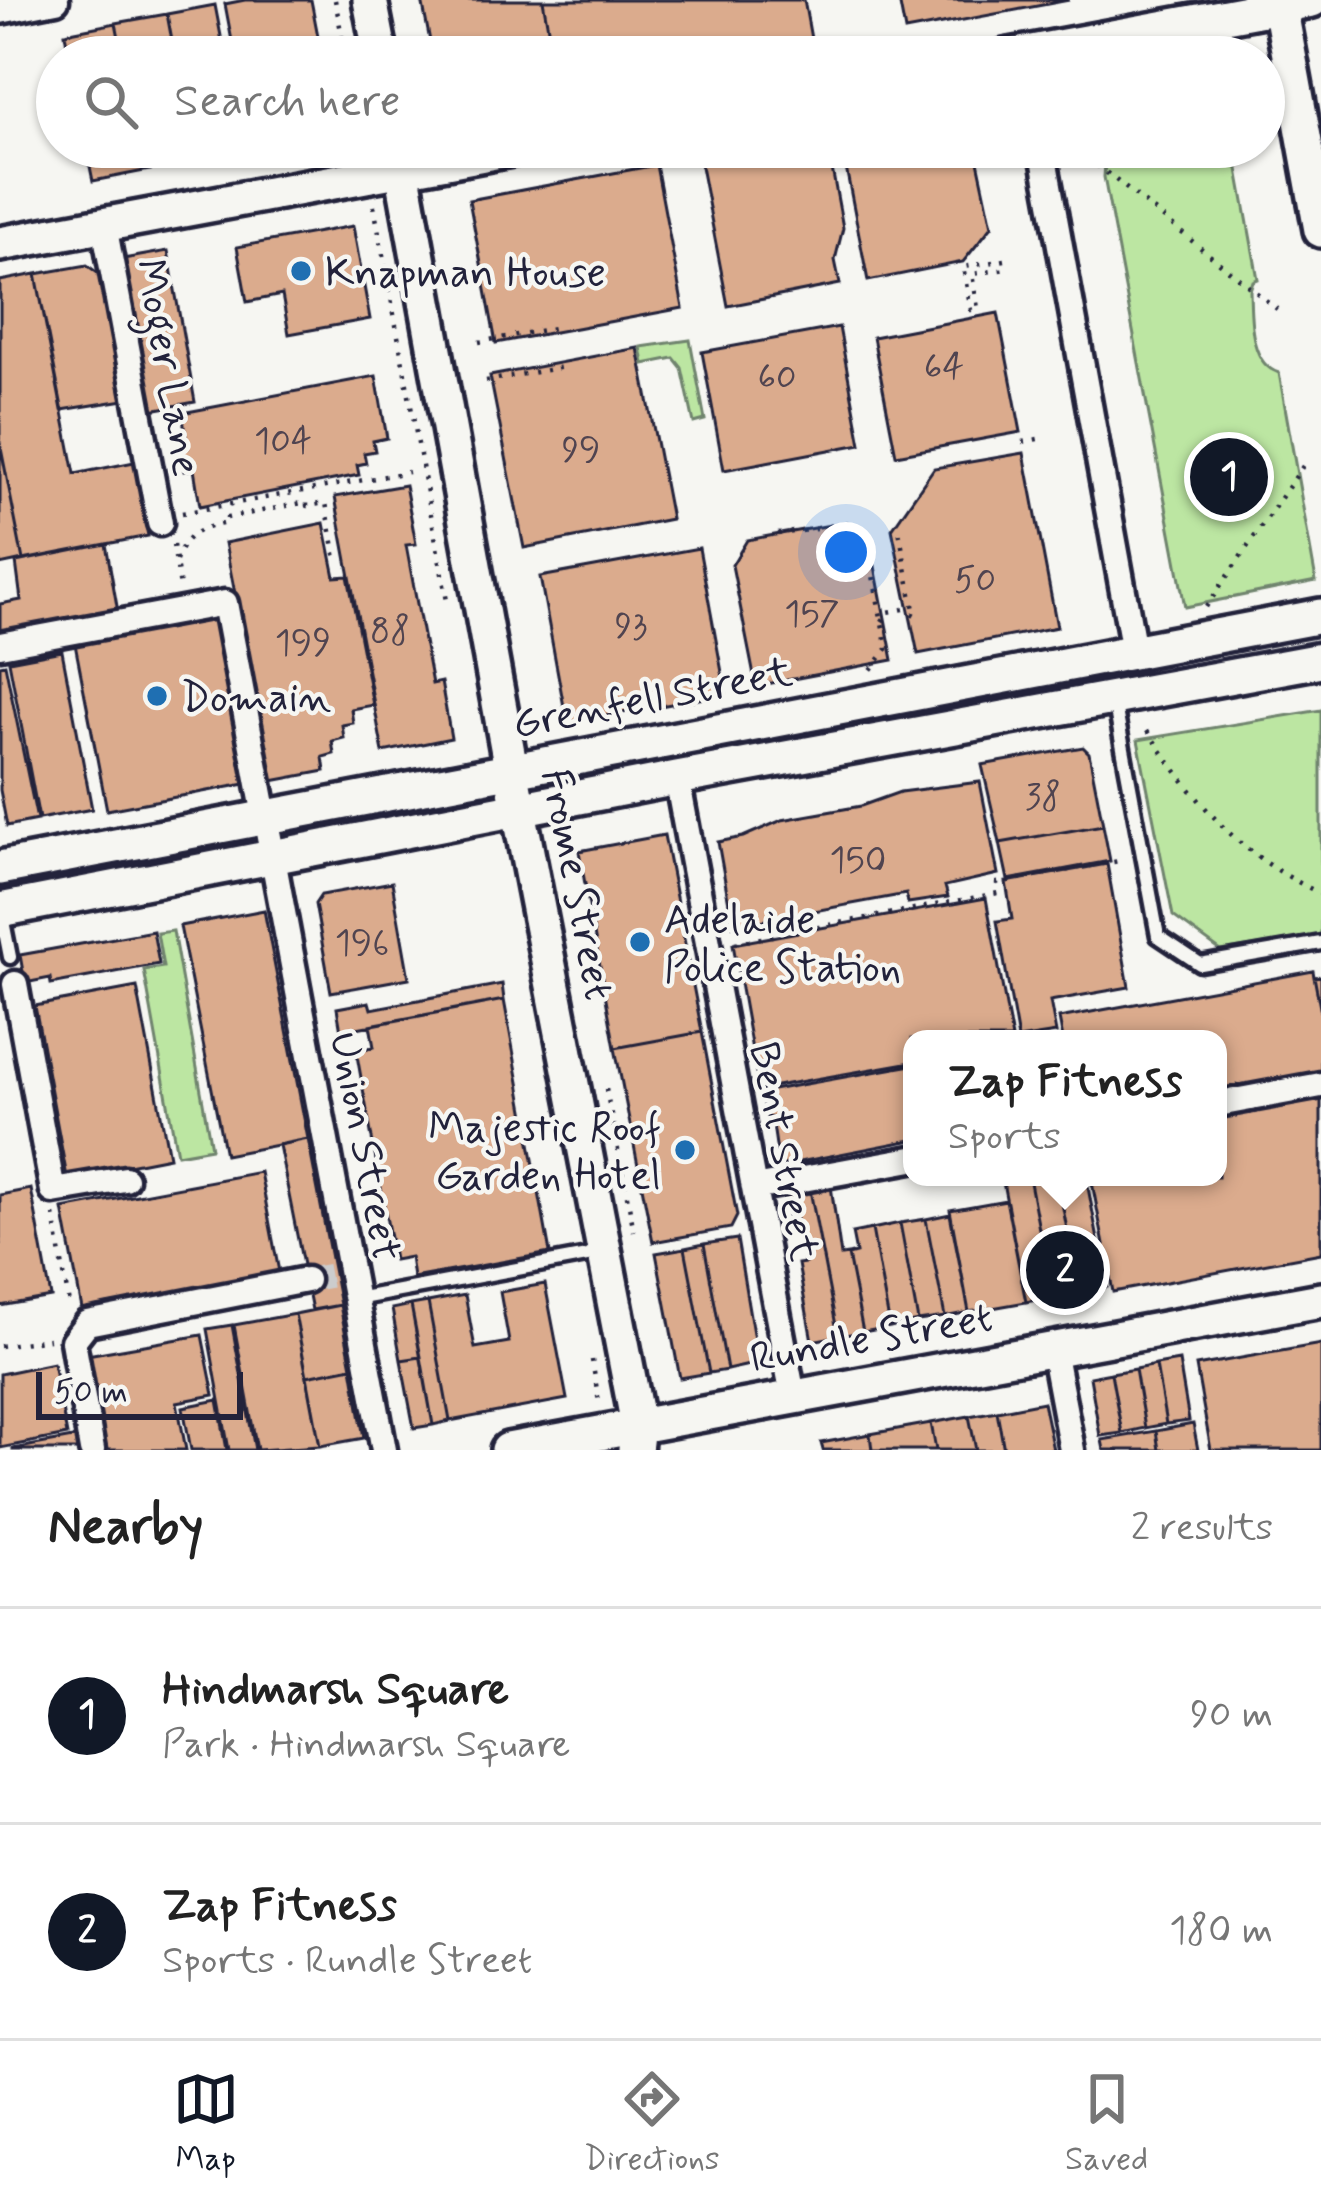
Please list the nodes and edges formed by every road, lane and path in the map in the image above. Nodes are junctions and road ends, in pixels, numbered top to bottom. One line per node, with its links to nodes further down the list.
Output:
1 (56, 0): 5 (street)
2 (335, 0): 6 (path)
3 (370, 0): 7 (street)
4 (1290, 2): 8 (street); 14 (street)
5 (0, 11)
6 (342, 36)
7 (377, 36)
8 (1119, 36)
9 (355, 168): 13 (street)
10 (401, 168): 42 (street, Frome Street)
11 (1046, 168): 37 (street)
12 (1101, 168): 17 (path)
13 (104, 225): 15 (street); 27 (street, Moger Lane)
14 (1321, 230)
15 (0, 244)
16 (1006, 264): 16 (path)
17 (1277, 309)
18 (560, 332): 19 (path)
19 (478, 342)
20 (566, 362): 21 (path)
21 (486, 381)
22 (1038, 439): 23 (path)
23 (1023, 442)
24 (1304, 463): 33 (path)
25 (408, 472): 26 (path)
26 (197, 511)
27 (160, 523): 31 (path)
28 (899, 530): 35 (path)
29 (778, 535): 35 (path)
30 (337, 559): 31 (path)
31 (176, 561): 32 (path)
32 (185, 610): 36 (street); 45 (street, Union Street)
33 (1202, 613)
34 (1321, 616): 37 (street, Grenfell Street)
35 (882, 621): 39 (path)
36 (0, 645)
37 (1134, 651): 42 (street, Grenfell Street)
38 (1321, 660): 40 (street, Grenfell Street)
39 (865, 677)
40 (1114, 699): 43 (street, Grenfell Street); 51 (lane)
41 (1147, 731): 49 (path)
42 (511, 769): 44 (street, Frome Street); 45 (street, Grenfell Street)
43 (676, 778): 44 (street, Grenfell Street); 52 (street, Bent Street)
44 (518, 808): 46 (street, Grenfell Street); 61 (street, Frome Street)
45 (265, 816): 46 (street, Union Street); 48 (street, Grenfell Street)
46 (273, 856): 50 (street, Grenfell Street); 63 (street, Union Street)
47 (1119, 861): 52 (path)
48 (0, 868)
49 (1321, 894)
50 (0, 910): 53 (lane)
51 (1321, 944)
52 (709, 948): 59 (street, Bent Street)
53 (10, 957)
54 (15, 984): 60 (street)
55 (1321, 1085): 56 (street)
56 (1227, 1102)
57 (903, 1162): 59 (street)
58 (125, 1179): 60 (street)
59 (754, 1188): 68 (street, Bent Street)
60 (53, 1191): 65 (path)
61 (604, 1253): 63 (lane); 69 (street, Frome Street)
62 (306, 1280): 65 (street)
63 (356, 1299): 71 (street, Union Street)
64 (1321, 1300): 67 (street, Rundle Street)
65 (66, 1339): 66 (path); 70 (street)
66 (0, 1346)
67 (1053, 1348): 68 (street, Rundle Street); 73 (street)
68 (793, 1396): 69 (street, Rundle Street)
69 (642, 1442): 72 (street, Rundle Street)
70 (92, 1450)
71 (385, 1450)
72 (508, 1450)
73 (1072, 1450)

